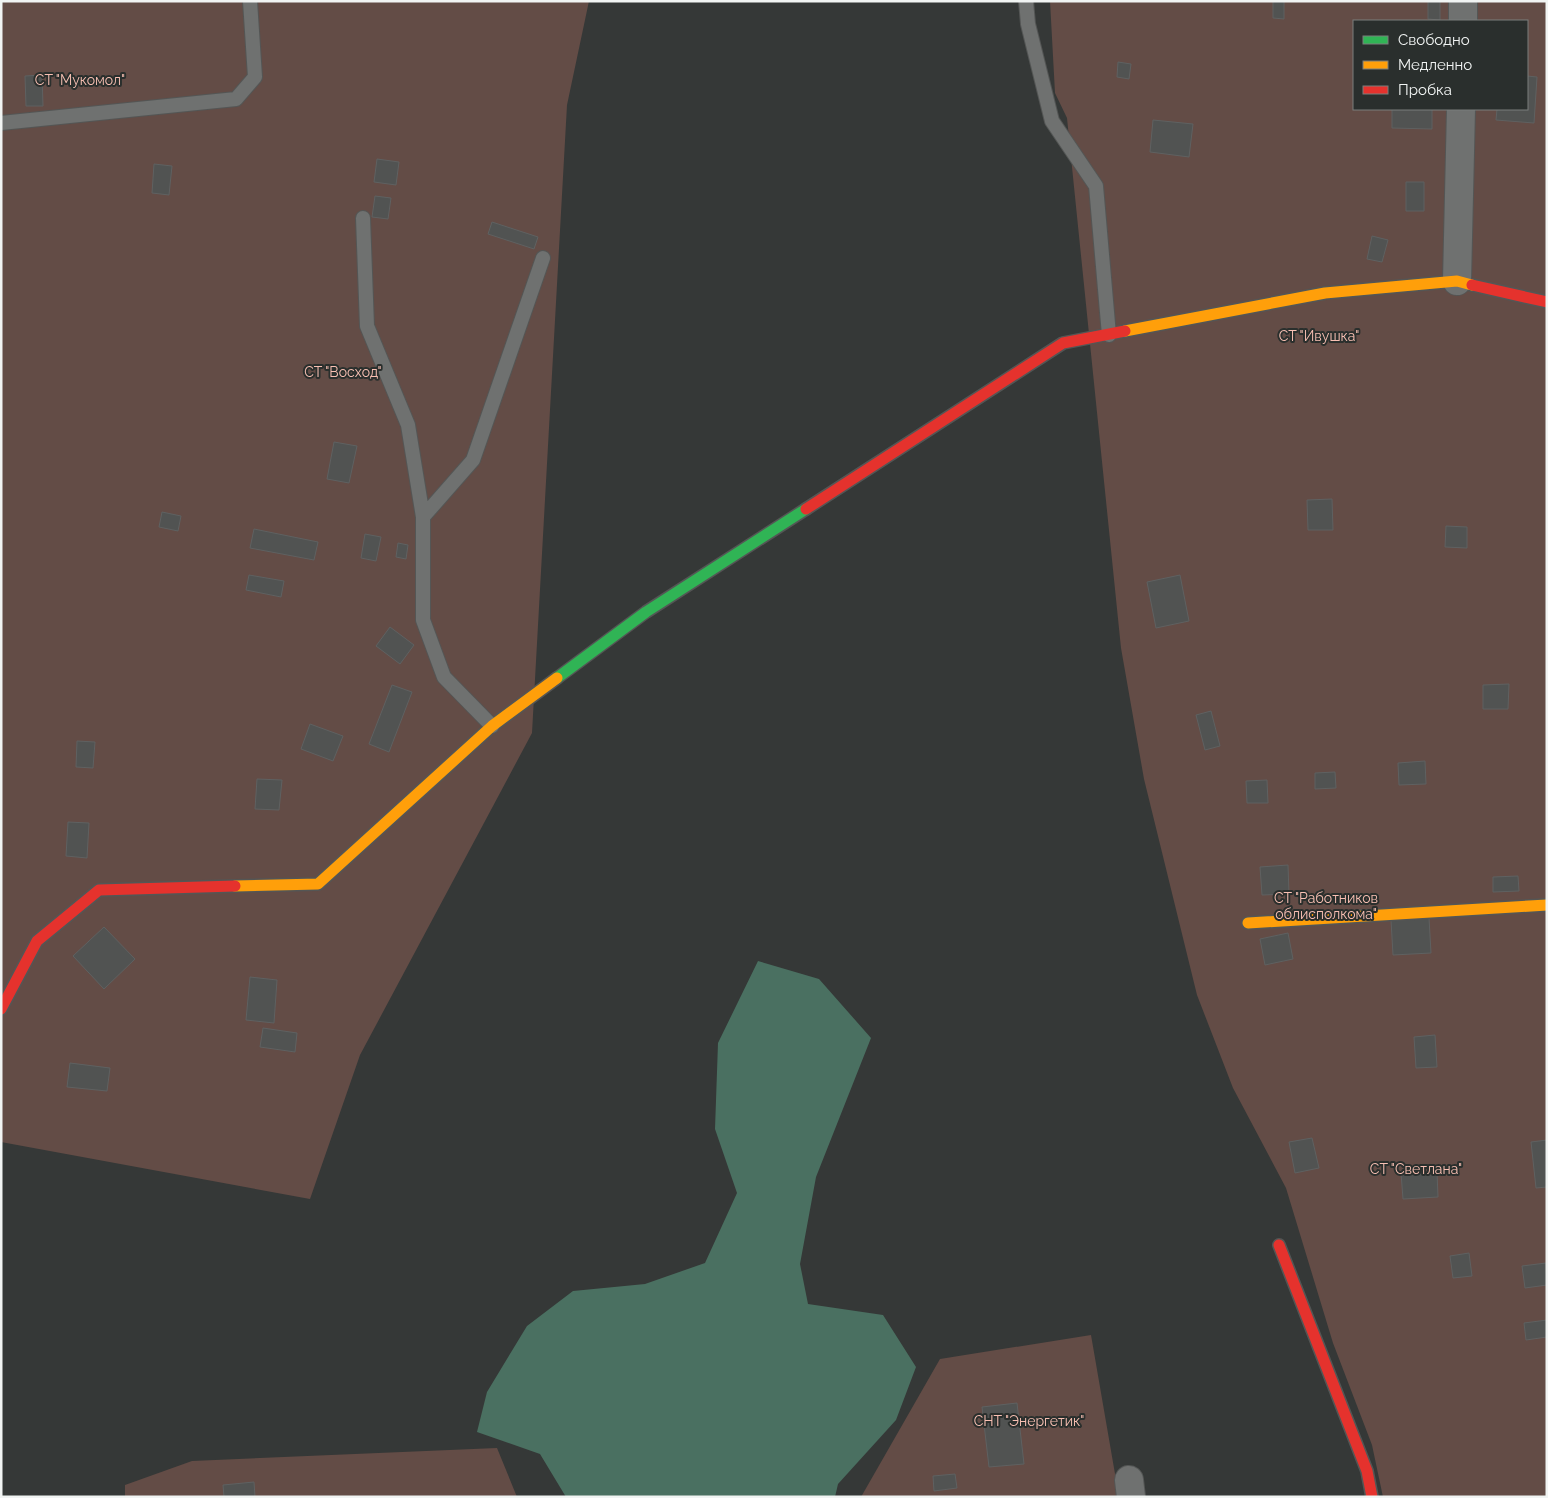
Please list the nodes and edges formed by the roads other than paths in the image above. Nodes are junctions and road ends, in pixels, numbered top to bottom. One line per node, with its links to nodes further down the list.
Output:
1 (250, 1): 6 (lane)
2 (1026, 1): 11 (lane)
3 (1463, 1): 4 (street)
4 (1463, 20)
5 (1461, 110): 9 (street)
6 (1, 124)
7 (363, 218): 12 (lane)
8 (543, 258): 12 (lane)
9 (1458, 281): 10 (street); 11 (street)
10 (1547, 302)
11 (1108, 335): 13 (street)
12 (423, 517): 13 (lane)
13 (492, 726): 16 (street)
14 (1547, 905): 15 (street)
15 (1248, 923)
16 (1, 1008)
17 (1279, 1245): 18 (street)
18 (1372, 1497)

